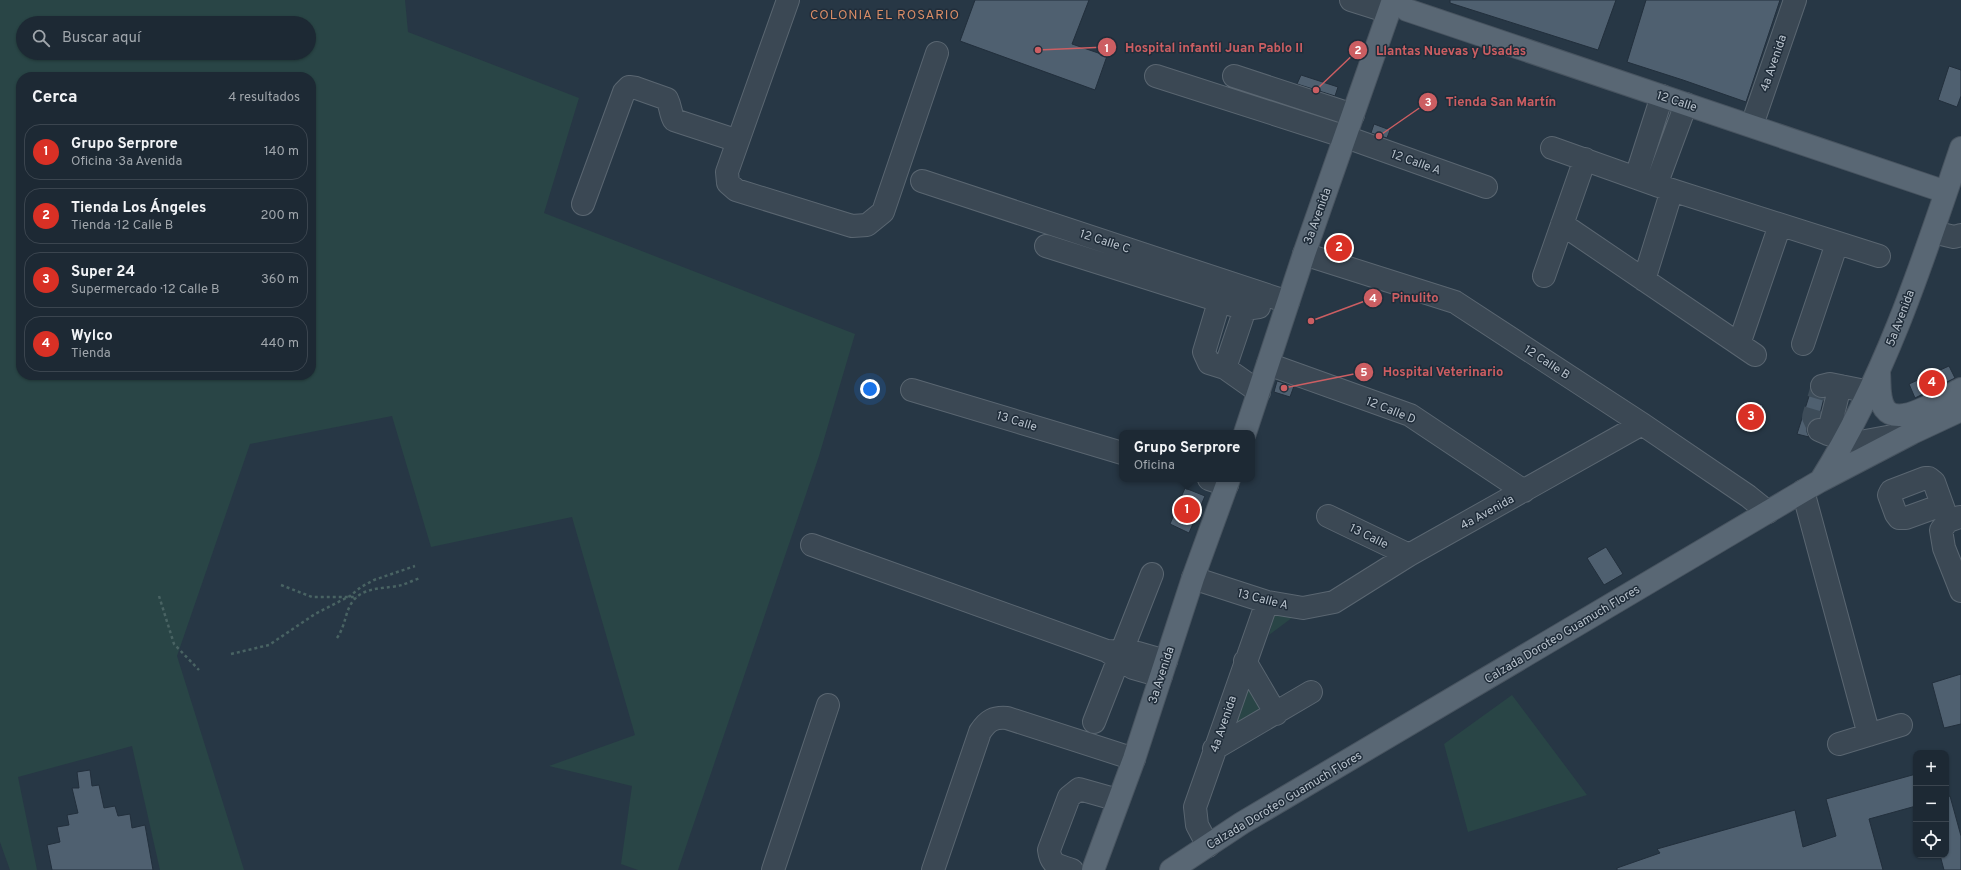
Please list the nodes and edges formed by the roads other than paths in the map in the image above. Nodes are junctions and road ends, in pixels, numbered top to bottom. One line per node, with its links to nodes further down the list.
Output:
1 (788, 0): 13 (street)
2 (1351, 0): 4 (street, 12 Calle)
3 (1795, 0): 11 (street, 4a Avenida)
4 (1396, 6): 8 (main road, 12 Calle); 10 (main road, 3a Avenida)
5 (938, 53): 13 (street)
6 (1156, 76): 12 (street, 12 Calle A)
7 (1234, 76): 10 (street)
8 (1662, 96): 9 (main road, 12 Calle); 14 (street)
9 (1686, 104): 11 (main road, 12 Calle); 17 (street)
10 (1354, 116): 12 (main road, 3a Avenida)
11 (1752, 125): 23 (main road, 12 Calle)
12 (1346, 137): 21 (street, 12 Calle A); 31 (main road, 3a Avenida)
13 (738, 141): 24 (street)
14 (1647, 142): 17 (street); 19 (street)
15 (1552, 148): 18 (street)
16 (1961, 148): 23 (main road, 5a Avenida)
17 (1670, 150): 22 (street)
18 (1585, 159): 19 (street); 25 (street)
19 (1636, 177): 22 (street)
20 (922, 181): 36 (street, 12 Calle C)
21 (1486, 187)
22 (1664, 188): 26 (street); 34 (street)
23 (1946, 192): 27 (main road, 5a Avenida)
24 (583, 204)
25 (1562, 224): 33 (street); 34 (street)
26 (1780, 225): 29 (street); 34 (street)
27 (1932, 232): 28 (street); 41 (main road, 5a Avenida)
28 (1961, 235)
29 (1837, 243): 32 (street); 38 (street)
30 (1046, 246): 35 (street)
31 (1304, 254): 36 (main road, 3a Avenida); 47 (street, 12 Calle B)
32 (1879, 256)
33 (1544, 276)
34 (1644, 280)
35 (1219, 302): 37 (street); 40 (street)
36 (1288, 302): 37 (street); 39 (main road, 3a Avenida)
37 (1245, 309): 40 (street)
38 (1803, 344)
39 (1268, 364): 44 (main road, 3a Avenida); 53 (street, 12 Calle D)
40 (1225, 368): 44 (street)
41 (1874, 382): 46 (main road, Calzada Doroteo Guamuch Flores); 49 (main road, 5a Avenida); 49 (street)
42 (1961, 389): 46 (main road, Calzada Doroteo Guamuch Flores)
43 (912, 390): 50 (street, 13 Calle)
44 (1258, 392): 48 (main road, 3a Avenida)
45 (1961, 410): 46 (main road, Calzada Doroteo Guamuch Flores)
46 (1913, 423): 49 (street); 52 (main road, Calzada Doroteo Guamuch Flores)
47 (1642, 424): 53 (street, 4a Avenida); 54 (street, 12 Calle B)
48 (1246, 430)
49 (1831, 435): 52 (main road, 5a Avenida)
50 (1119, 452)
51 (1222, 482): 61 (main road, 3a Avenida)
52 (1812, 486): 54 (main road, Calzada Doroteo Guamuch Flores); 73 (street)
53 (1524, 491): 58 (street, 4a Avenida)
54 (1768, 512): 79 (main road, Calzada Doroteo Guamuch Flores)
55 (1950, 514): 59 (street)
56 (1328, 516): 58 (street, 13 Calle)
57 (812, 545): 65 (street)
58 (1410, 555): 64 (street, 4a Avenida)
59 (1957, 567): 62 (street)
60 (1152, 574): 65 (street)
61 (1194, 578): 63 (street, 13 Calle A); 67 (main road, 3a Avenida)
62 (1961, 591)
63 (1267, 602): 64 (street, 13 Calle A); 66 (street, 4a Avenida)
64 (1334, 602)
65 (1116, 654): 67 (street); 71 (street)
66 (1245, 661): 70 (street); 75 (street, 4a Avenida)
67 (1163, 669): 76 (main road, 3a Avenida)
68 (1311, 692): 70 (street)
69 (828, 705): 80 (street)
70 (1276, 714): 75 (street)
71 (1094, 722)
72 (1901, 725): 73 (street)
73 (1869, 735): 74 (street)
74 (1838, 744)
75 (1214, 749): 79 (street, 4a Avenida)
76 (1134, 759): 77 (main road, 3a Avenida); 81 (street)
77 (1118, 800): 78 (main road, 3a Avenida); 82 (street)
78 (1105, 838): 83 (main road, 3a Avenida); 84 (main road)
79 (1208, 846): 85 (main road, Calzada Doroteo Guamuch Flores)
80 (776, 869)
81 (933, 870)
82 (1072, 870)
83 (1092, 870)
84 (1107, 870)
85 (1171, 870)

